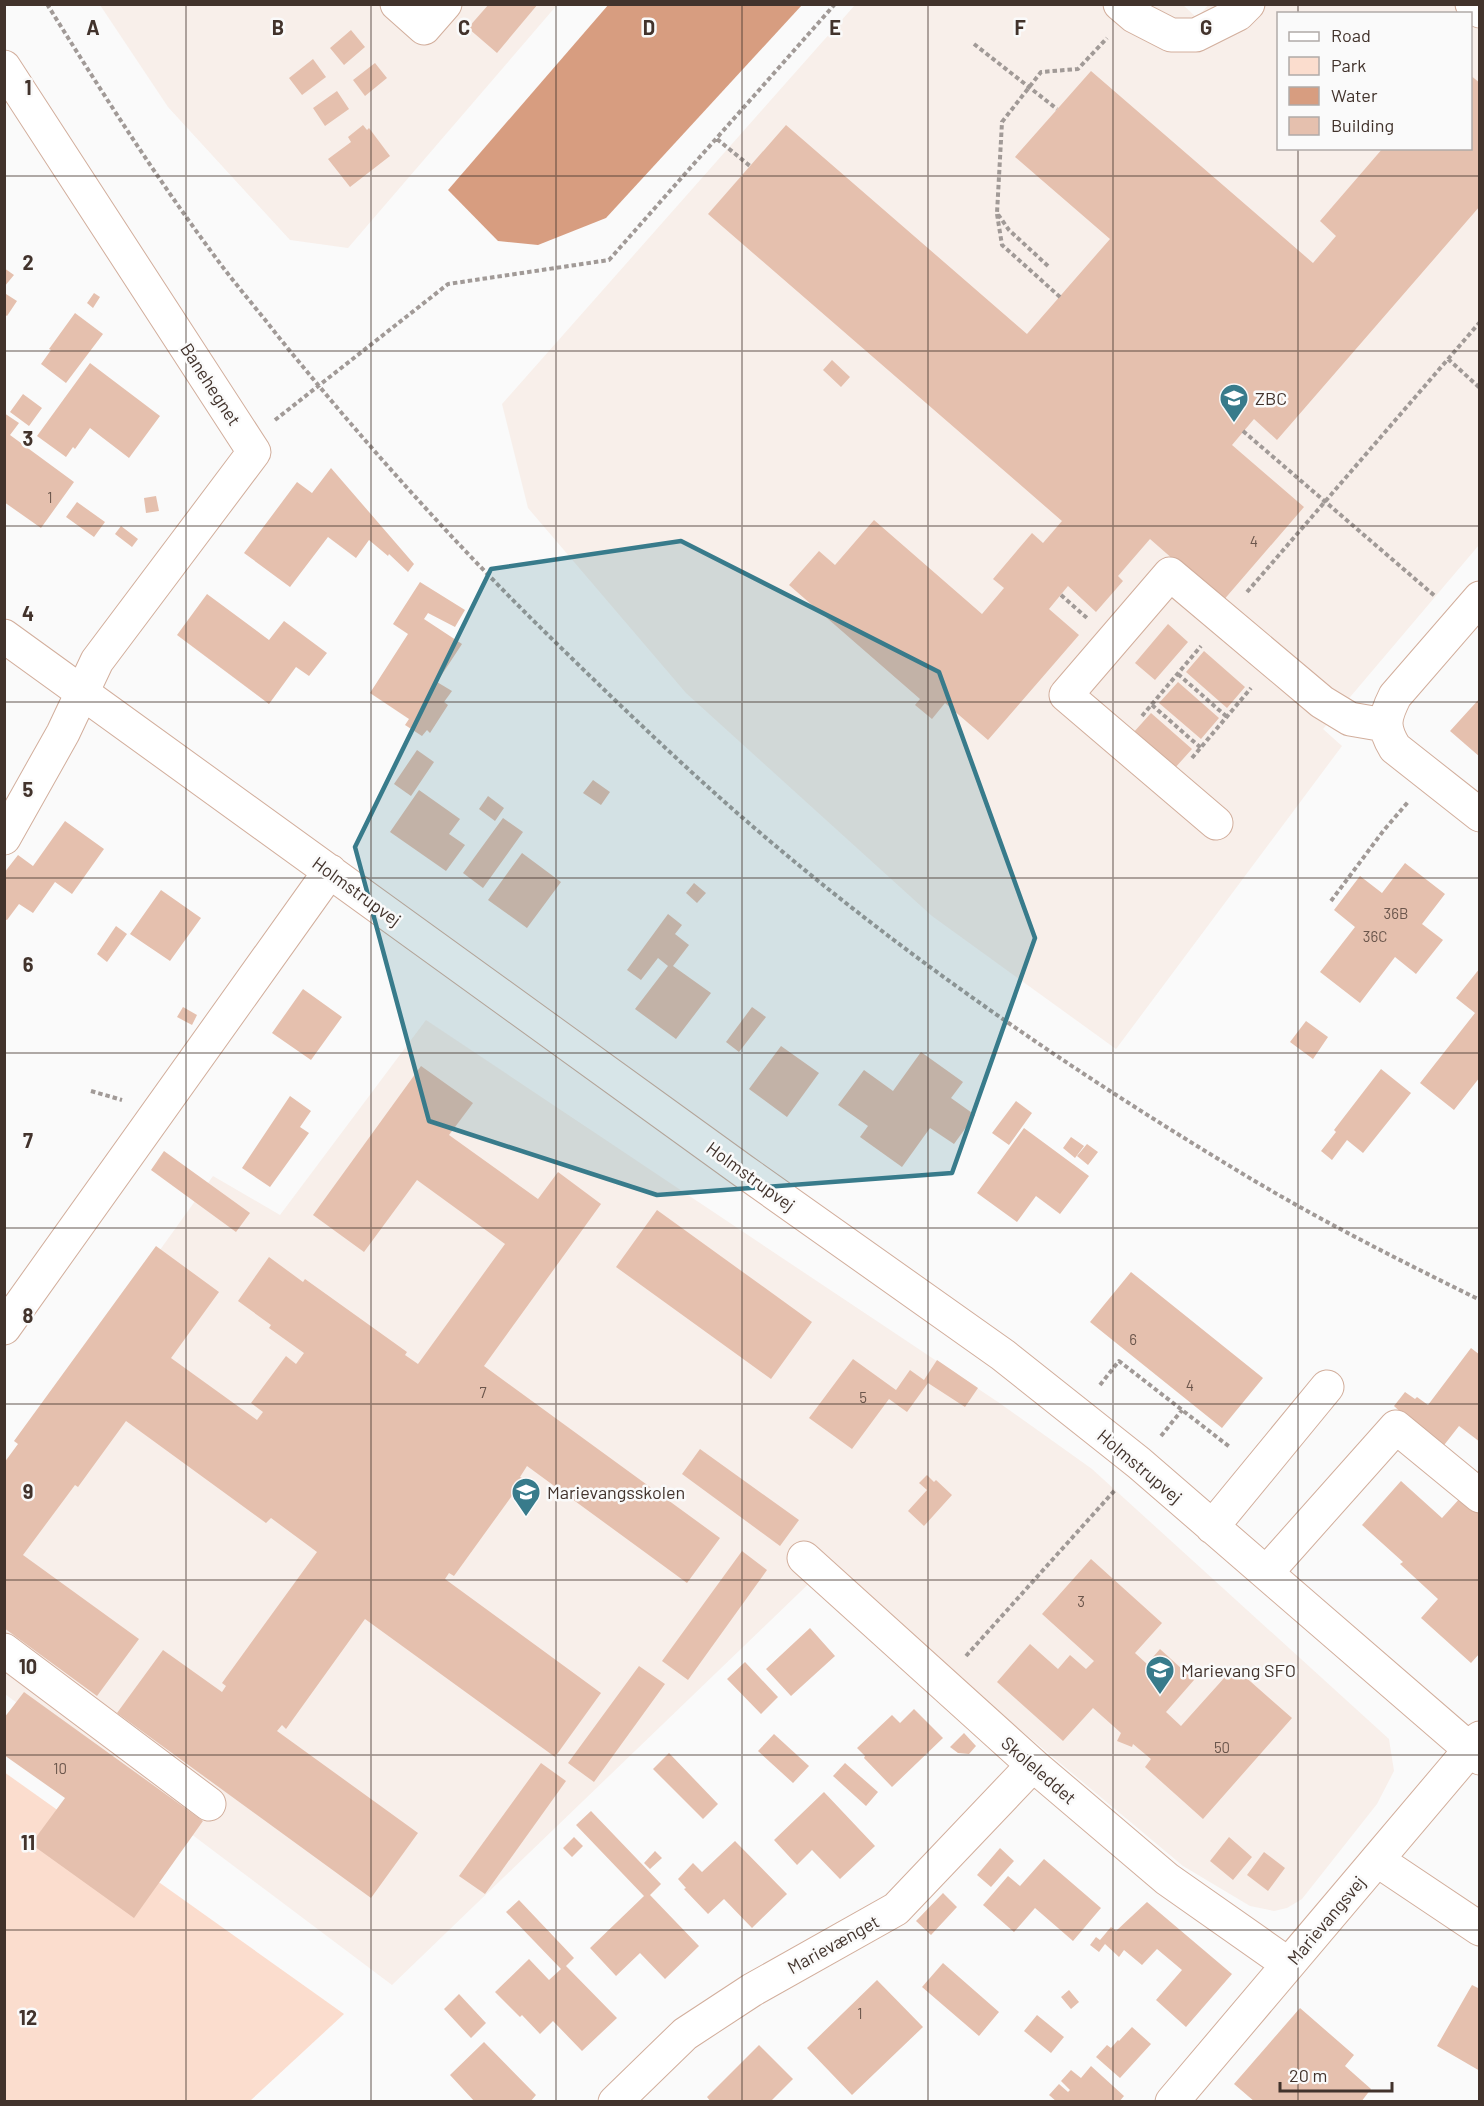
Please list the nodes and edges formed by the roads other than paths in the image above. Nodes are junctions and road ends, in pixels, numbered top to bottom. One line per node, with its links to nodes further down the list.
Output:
1 (397, 4): 2 (street)
2 (445, 4)
3 (1248, 4): 5 (street)
4 (1472, 4): 6 (street)
5 (1125, 9)
6 (1479, 11)
7 (4, 67): 10 (street, Banehegnet)
8 (1470, 609): 11 (street)
9 (4, 636): 10 (street, Holmstrupvej)
10 (83, 694): 14 (street); 15 (street, Holmstrupvej)
11 (1385, 725): 12 (street); 13 (street)
12 (1479, 815)
13 (1216, 823)
14 (4, 838)
15 (330, 871): 16 (street); 19 (street, Holmstrupvej)
16 (4, 1328)
17 (1327, 1387): 19 (street)
18 (1479, 1496): 21 (street)
19 (1212, 1527): 21 (street, Holmstrupvej)
20 (804, 1558): 24 (street, Skoleleddet)
21 (1266, 1574): 23 (street, Holmstrupvej)
22 (4, 1650): 25 (street)
23 (1476, 1749): 26 (street, Marievangsvej)
24 (1033, 1765): 28 (street, Skoleleddet); 29 (street, Marievænget)
25 (209, 1804)
26 (1377, 1860): 27 (street); 28 (street, Marievangsvej)
27 (1479, 1929)
28 (1288, 1964): 30 (street, Marievangsvej)
29 (615, 2102)
30 (1172, 2102)

